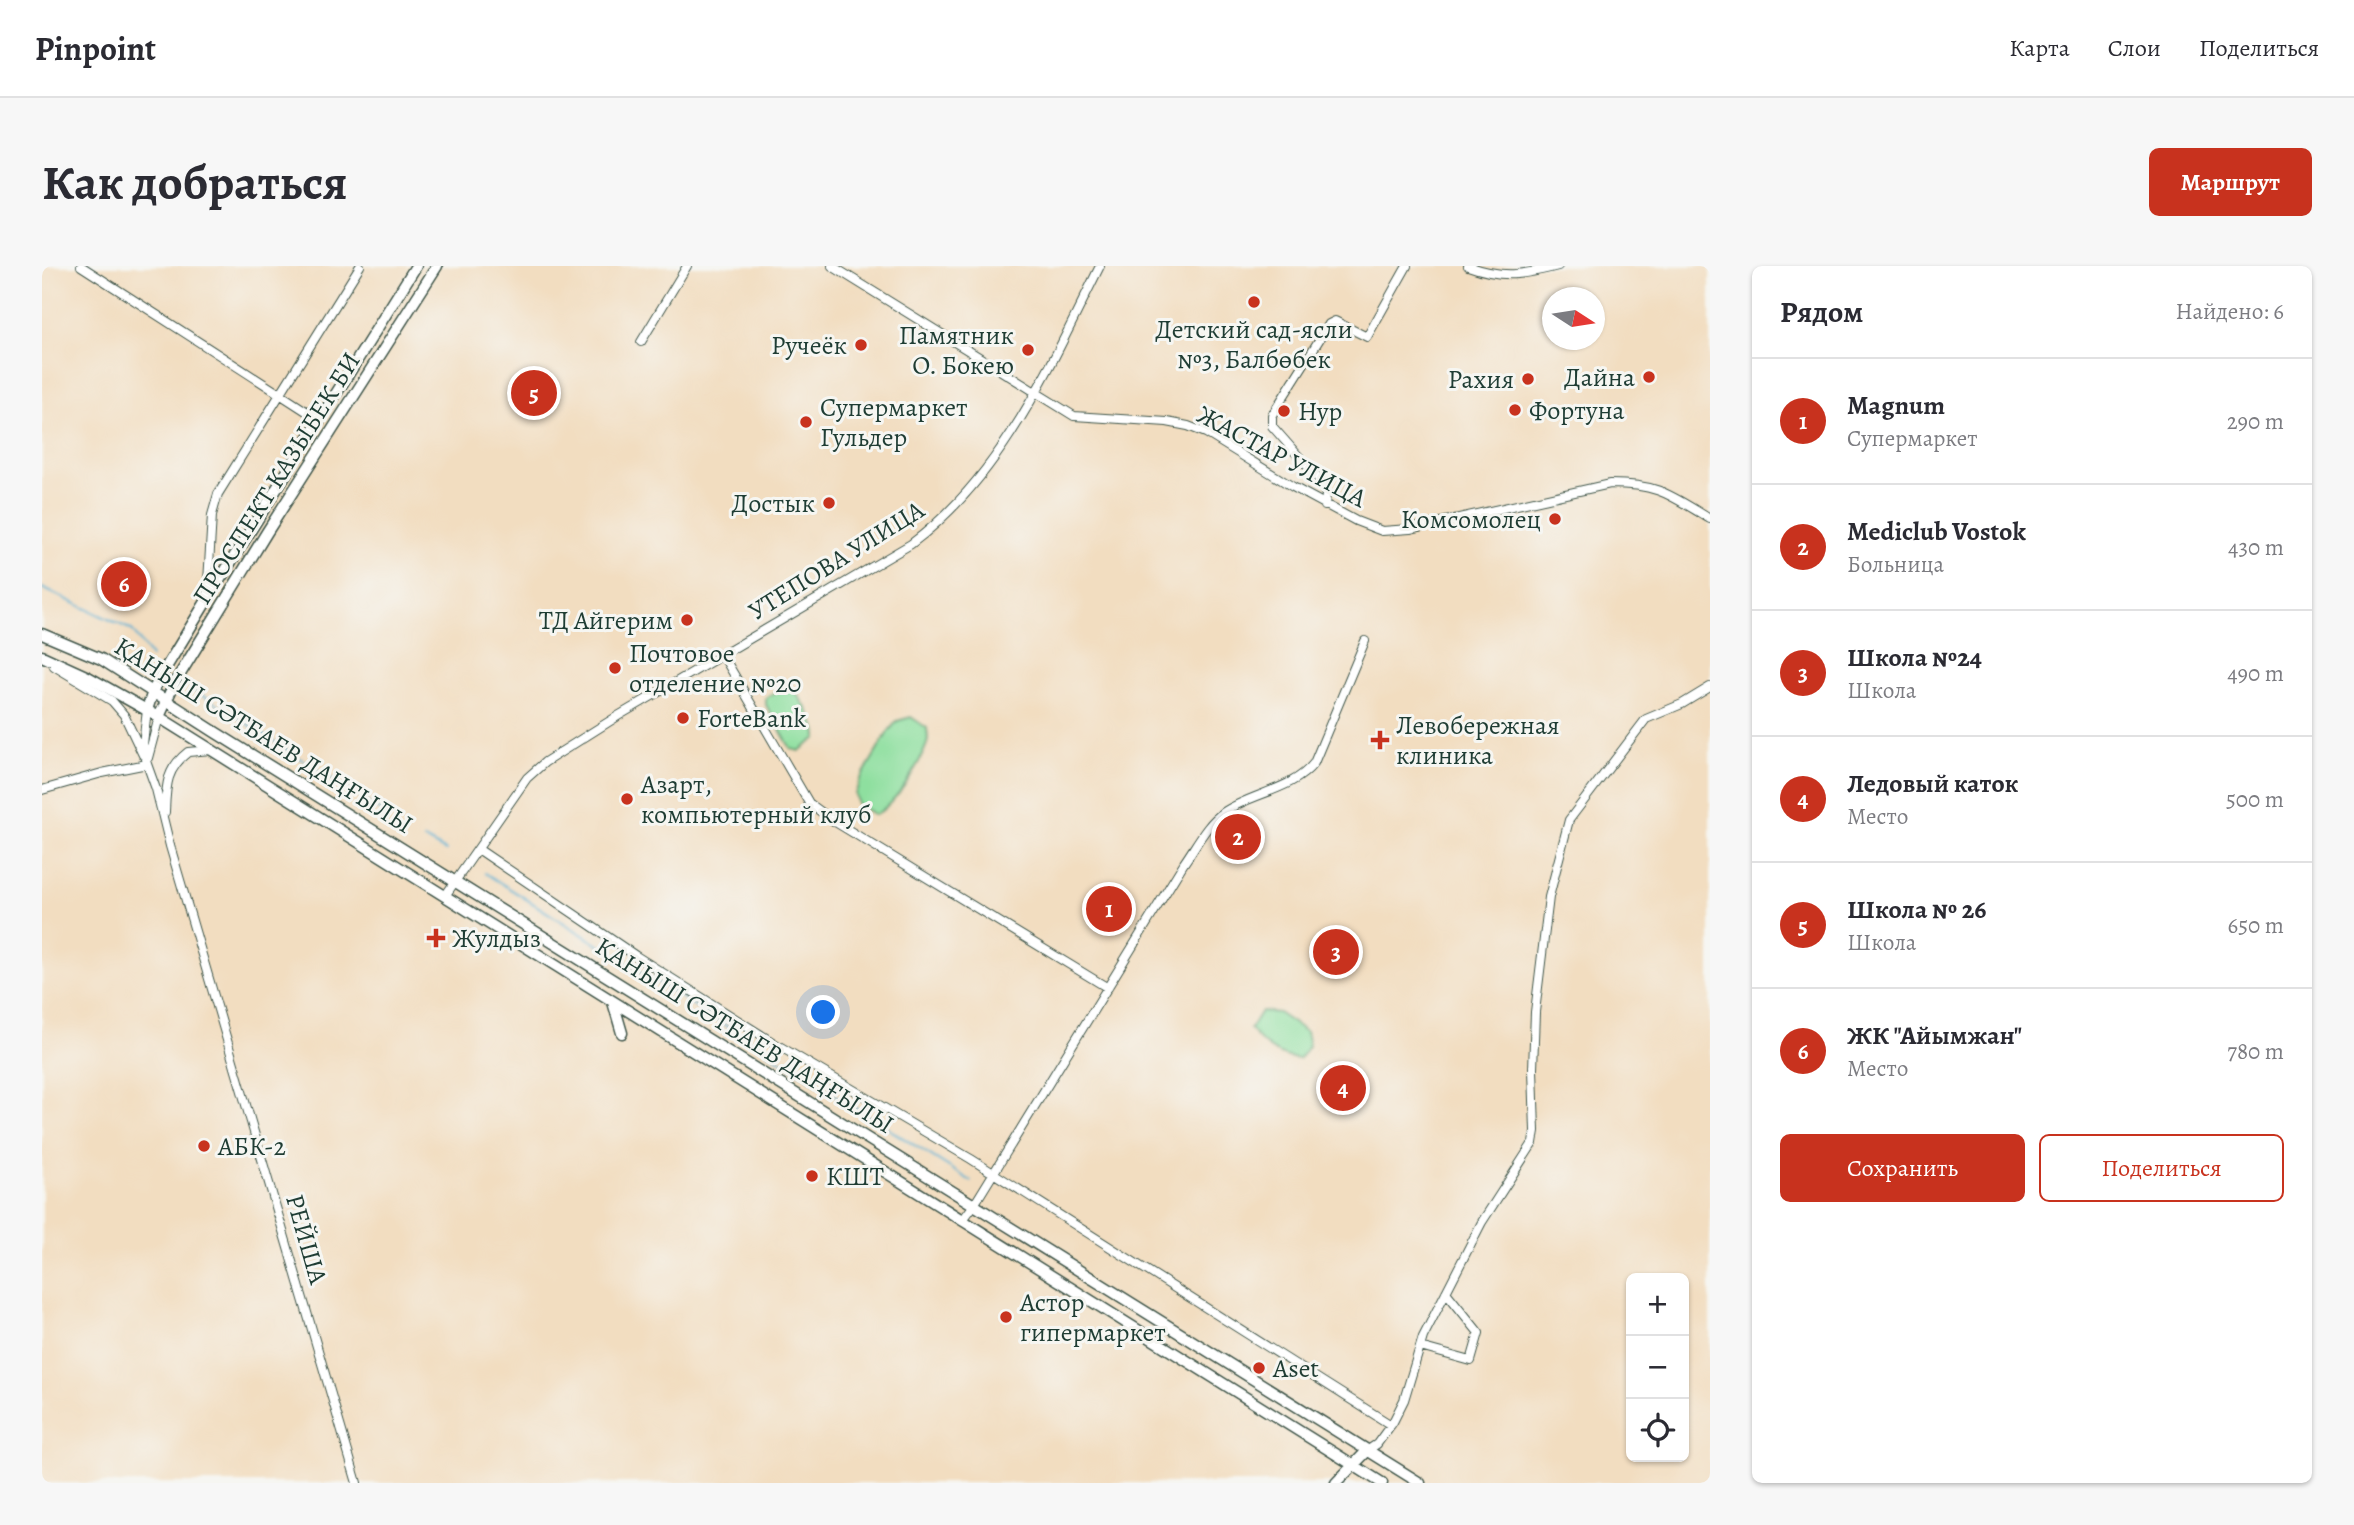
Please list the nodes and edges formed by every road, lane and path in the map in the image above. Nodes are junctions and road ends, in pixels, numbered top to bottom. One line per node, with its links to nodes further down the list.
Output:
1 (81, 266): 13 (street)
2 (360, 266): 13 (street)
3 (416, 266): 14 (main road, ПРОСПЕКТ КАЗЫБЕК БИ)
4 (437, 266): 24 (main road, ПРОСПЕКТ КАЗЫБЕК БИ)
5 (687, 266): 11 (street)
6 (832, 266): 12 (street)
7 (1100, 266): 12 (street, УТЕПОВА УЛИЦА)
8 (1407, 266): 15 (street)
9 (1468, 266): 10 (street)
10 (1558, 266)
11 (641, 342)
12 (1035, 392): 15 (street, ЖАСТАР УЛИЦА); 20 (street, УТЕПОВА УЛИЦА)
13 (279, 393): 14 (street); 17 (street)
14 (320, 420): 17 (main road, ПРОСПЕКТ КАЗЫБЕК БИ)
15 (1325, 506): 16 (street, ЖАСТАР УЛИЦА)
16 (1710, 519)
17 (207, 600): 23 (main road, ПРОСПЕКТ КАЗЫБЕК БИ)
18 (42, 634): 23 (main road, ҚАНЫШ СӘТБАЕВ ДАҢҒЫЛЫ)
19 (1365, 640): 34 (street)
20 (722, 654): 31 (street, УТЕПОВА УЛИЦА); 34 (street)
21 (42, 657): 25 (main road, ҚАНЫШ СӘТБАЕВ ДАҢҒЫЛЫ); 28 (street)
22 (1710, 687): 40 (street)
23 (153, 691): 24 (main road, ҚАНЫШ СӘТБАЕВ ДАҢҒЫЛЫ); 25 (main road, ПРОСПЕКТ КАЗЫБЕК БИ)
24 (166, 699): 26 (main road, ПРОСПЕКТ КАЗЫБЕК БИ); 32 (main road, ҚАНЫШ СӘТБАЕВ ДАҢҒЫЛЫ)
25 (147, 710): 26 (main road, ҚАНЫШ СӘТБАЕВ ДАҢҒЫЛЫ); 28 (street)
26 (159, 717): 27 (main road, ҚАНЫШ СӘТБАЕВ ДАҢҒЫЛЫ); 28 (street)
27 (211, 750): 30 (street); 33 (main road, ҚАНЫШ СӘТБАЕВ ДАҢҒЫЛЫ)
28 (147, 764): 29 (street); 30 (street, РЕЙША)
29 (42, 790)
30 (164, 822): 45 (street, РЕЙША)
31 (478, 849): 32 (street, УТЕПОВА УЛИЦА); 37 (street)
32 (456, 881): 33 (street, УТЕПОВА УЛИЦА); 38 (main road, ҚАНЫШ СӘТБАЕВ ДАҢҒЫЛЫ)
33 (445, 896): 35 (main road, ҚАНЫШ СӘТБАЕВ ДАҢҒЫЛЫ)
34 (1108, 988): 37 (street)
35 (613, 1002): 36 (main road); 39 (main road, ҚАНЫШ СӘТБАЕВ ДАҢҒЫЛЫ)
36 (622, 1033)
37 (993, 1173): 38 (street); 42 (street)
38 (974, 1205): 39 (street); 43 (main road, ҚАНЫШ СӘТБАЕВ ДАҢҒЫЛЫ)
39 (962, 1221): 44 (main road, ҚАНЫШ СӘТБАЕВ ДАҢҒЫЛЫ)
40 (1446, 1292): 41 (street); 41 (street)
41 (1420, 1348): 42 (street)
42 (1391, 1425): 43 (street)
43 (1368, 1450): 44 (main road); 48 (main road, ҚАНЫШ СӘТБАЕВ ДАҢҒЫЛЫ)
44 (1352, 1465): 46 (main road); 47 (main road, ҚАНЫШ СӘТБАЕВ ДАҢҒЫЛЫ)
45 (357, 1483)
46 (1336, 1483)
47 (1382, 1483)
48 (1420, 1483)

